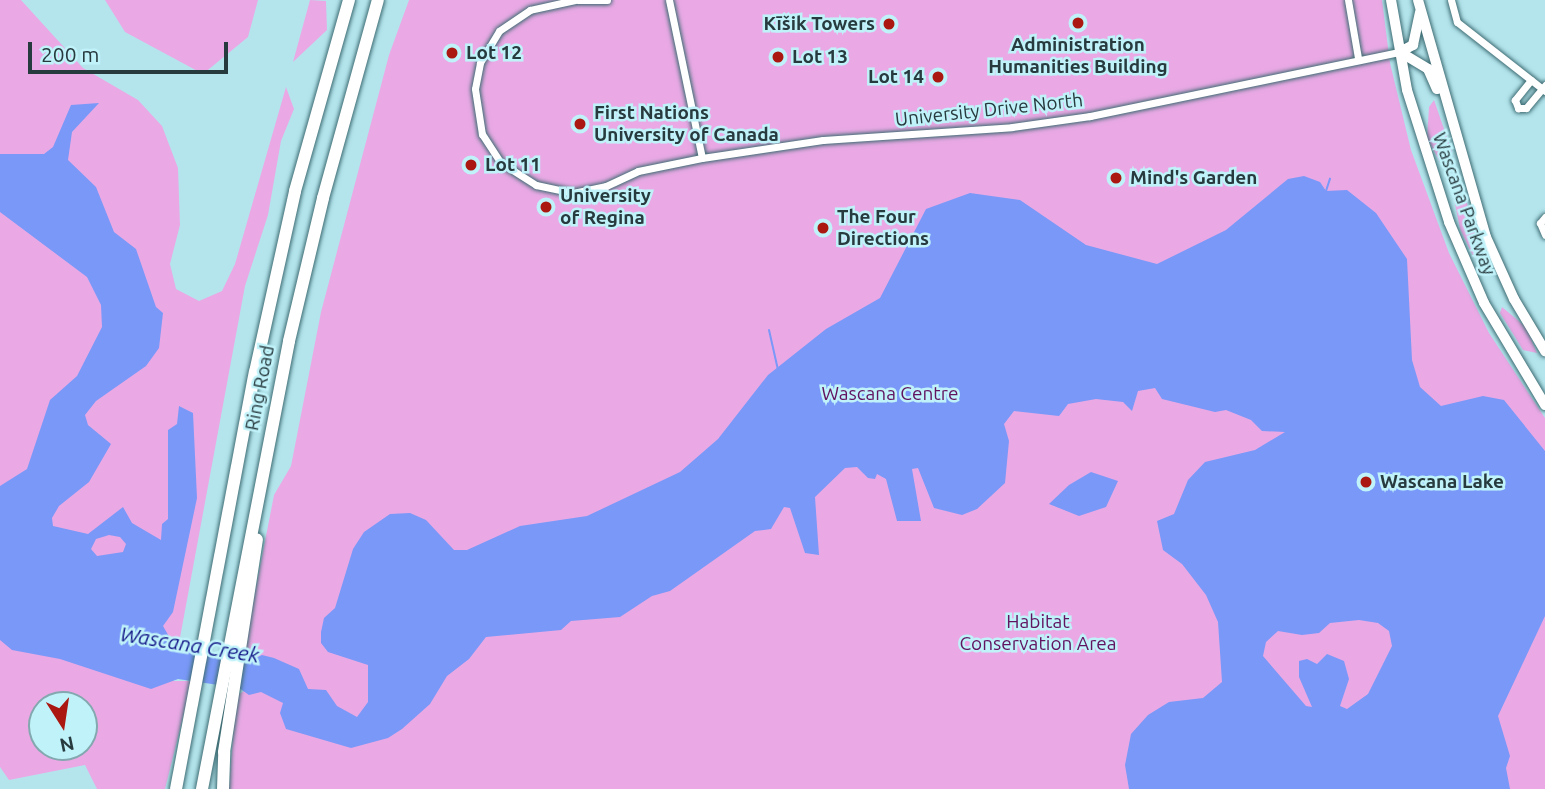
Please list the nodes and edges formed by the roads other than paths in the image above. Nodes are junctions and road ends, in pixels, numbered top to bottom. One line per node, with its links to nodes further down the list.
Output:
1 (349, 0): 21 (highway, Ring Road)
2 (378, 0): 20 (highway, Ring Road)
3 (576, 0): 4 (street, University Drive North); 15 (street, University Drive North)
4 (607, 0)
5 (669, 0): 15 (street)
6 (1348, 0): 11 (street)
7 (1391, 0): 10 (main road, Wascana Parkway)
8 (1451, 0): 12 (street)
9 (1419, 4): 10 (main road); 14 (main road, Wascana Parkway)
10 (1400, 52): 11 (street, University Drive North); 14 (main road); 19 (main road, Wascana Parkway)
11 (1358, 58): 15 (street, University Drive North)
12 (1531, 80): 13 (street); 13 (street)
13 (1544, 88)
14 (1453, 129): 18 (main road, Wascana Parkway)
15 (702, 158)
16 (1545, 218): 17 (street)
17 (1544, 234)
18 (1545, 351)
19 (1545, 405)
20 (234, 650): 22 (highway); 23 (highway)
21 (175, 789)
22 (202, 789)
23 (223, 789)

